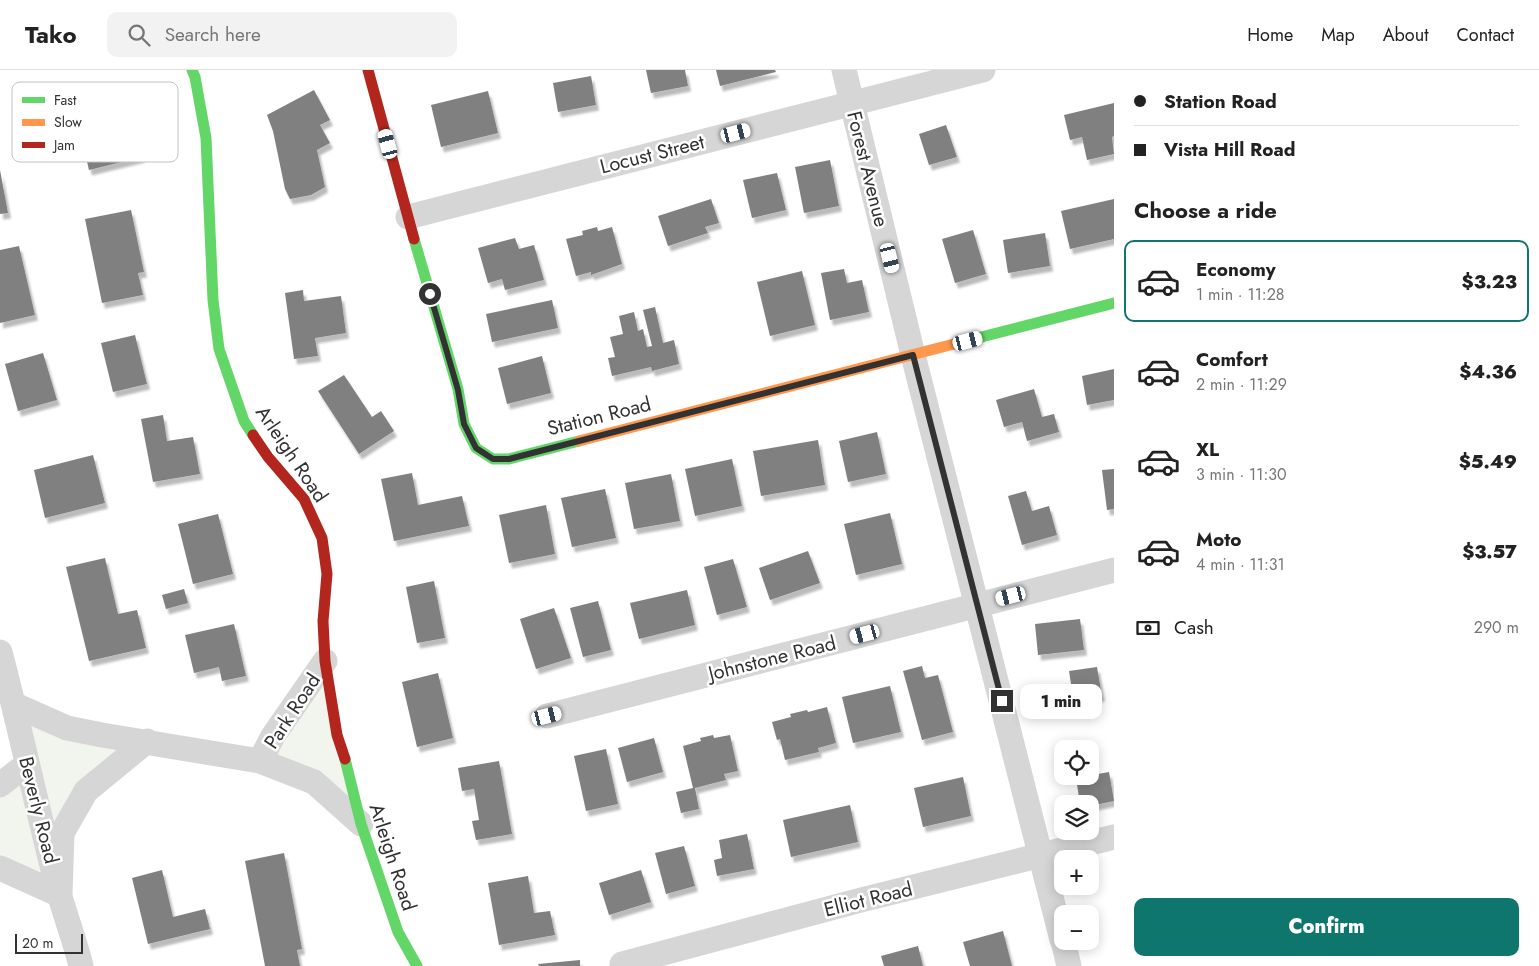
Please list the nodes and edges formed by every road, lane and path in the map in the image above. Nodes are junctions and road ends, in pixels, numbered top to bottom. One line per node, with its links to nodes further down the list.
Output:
1 (192, 70): 12 (street, Arleigh Road)
2 (368, 70): 6 (street, Station Road)
3 (844, 70): 5 (street, Forest Avenue)
4 (983, 70): 5 (street, Locust Street)
5 (852, 103): 6 (street, Locust Street); 8 (street, Forest Avenue)
6 (408, 217): 8 (street, Station Road)
7 (1114, 302): 8 (street, Station Road)
8 (913, 355): 10 (street, Forest Avenue)
9 (1114, 570): 10 (street, Johnstone Road)
10 (977, 605): 14 (street, Johnstone Road); 21 (street, Forest Avenue)
11 (0, 652): 13 (street, Beverly Road)
12 (325, 661): 16 (street, Park Road); 19 (street, Arleigh Road)
13 (15, 705): 15 (street, Park Road); 17 (street, Beverly Road)
14 (547, 716)
15 (147, 741): 16 (street, Park Road); 23 (street)
16 (260, 761): 19 (street, Park Road)
17 (26, 764): 18 (street); 23 (street, Beverly Road)
18 (0, 784)
19 (361, 824): 28 (street, Arleigh Road)
20 (1114, 837): 21 (street, Elliot Road)
21 (1041, 856): 24 (street, Forest Avenue); 26 (street, Elliot Road)
22 (0, 868): 23 (street)
23 (60, 895): 27 (street, Beverly Road)
24 (1054, 906)
25 (1065, 950): 29 (street, Forest Avenue)
26 (622, 964)
27 (81, 966)
28 (416, 966)
29 (1069, 966)

